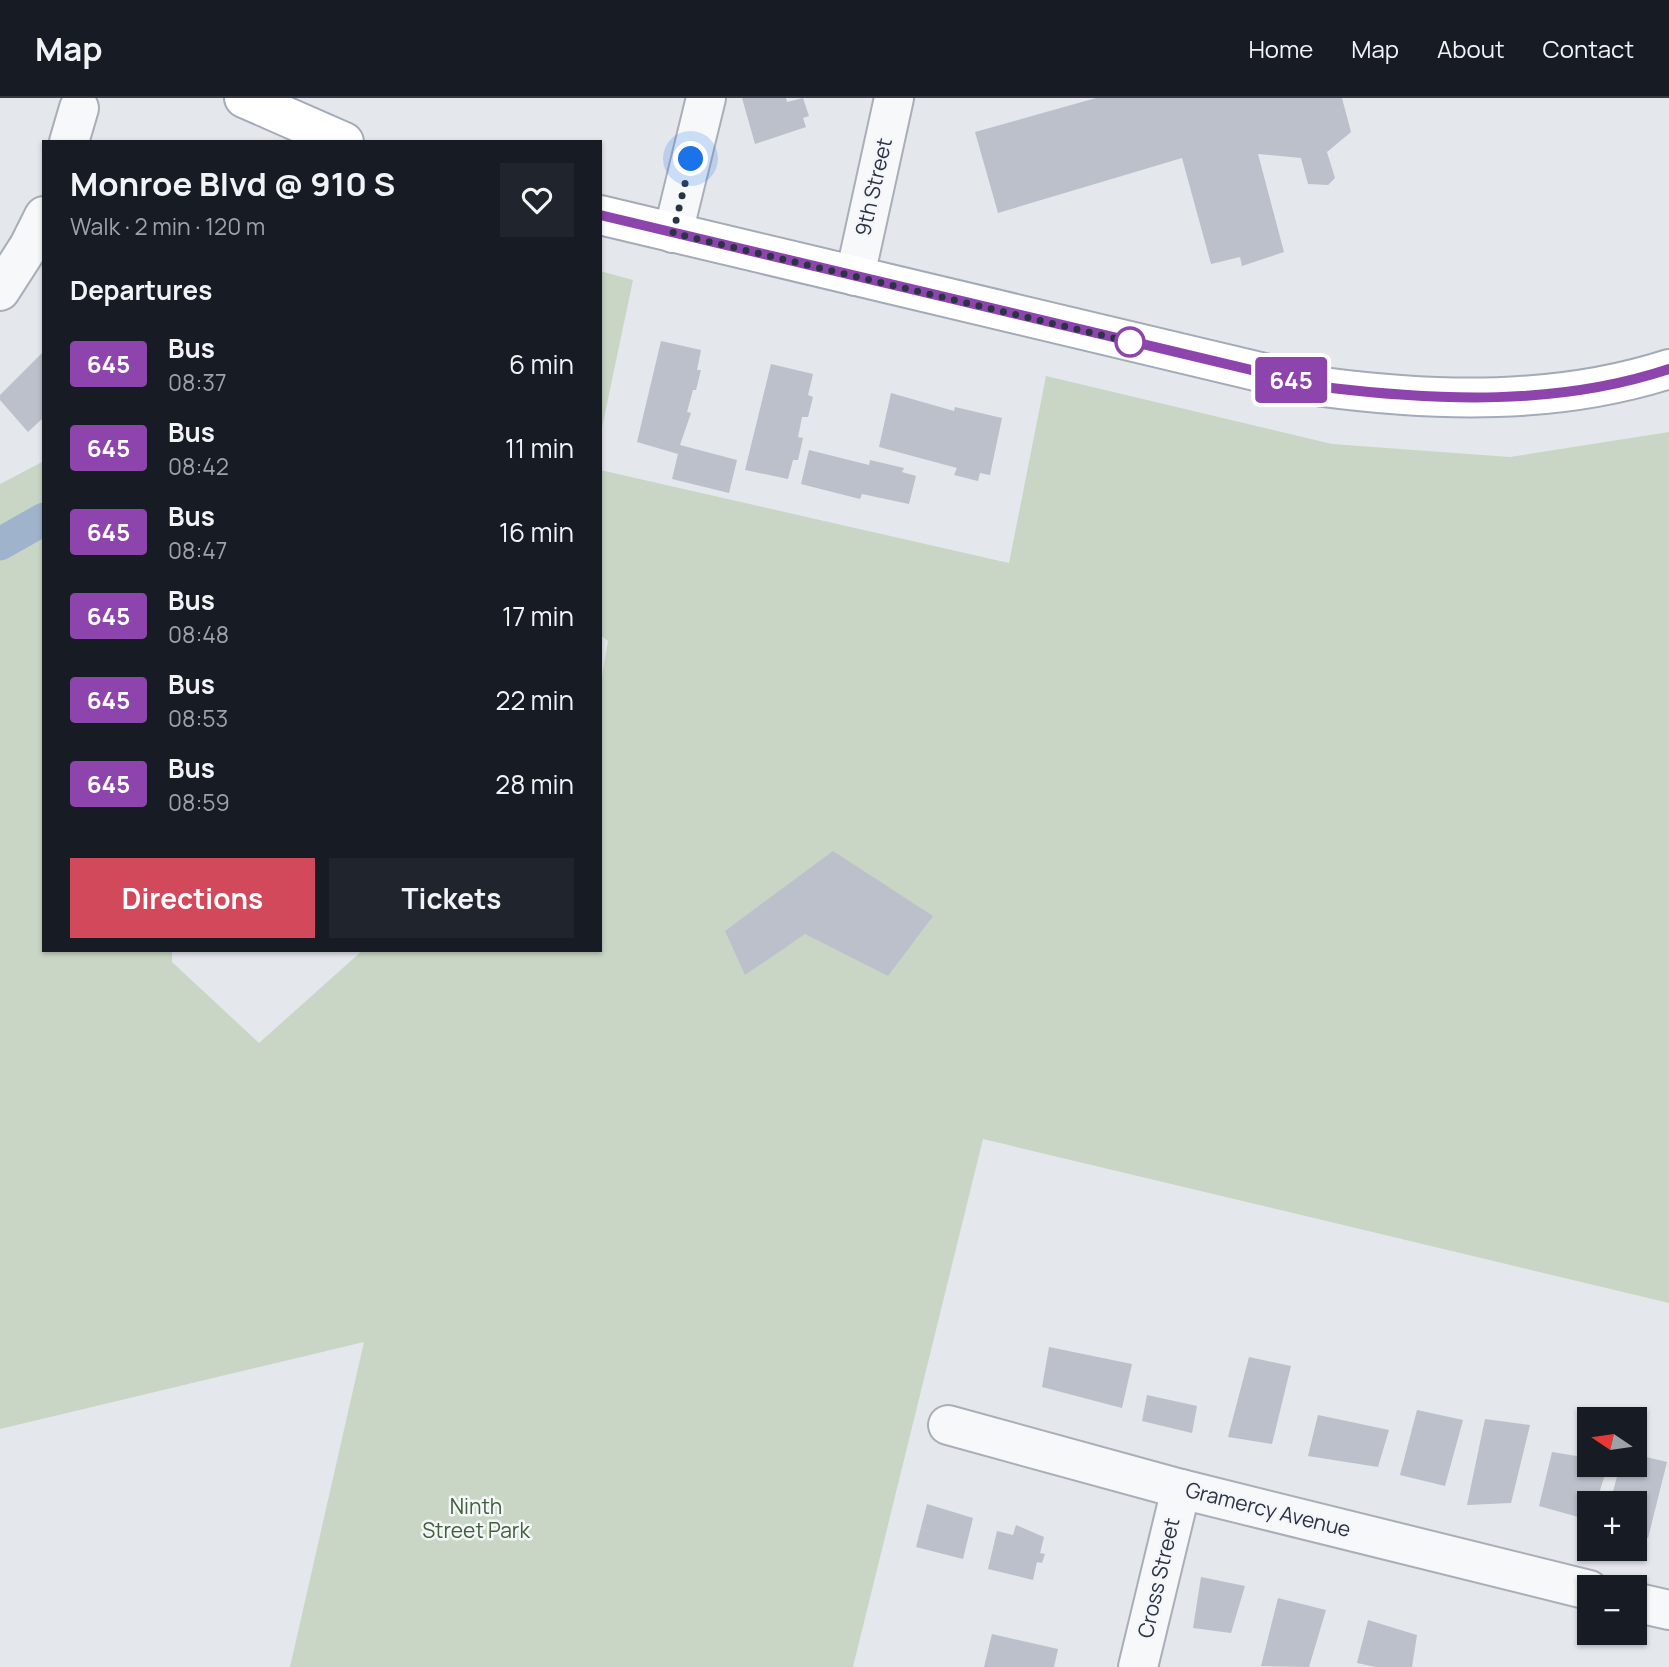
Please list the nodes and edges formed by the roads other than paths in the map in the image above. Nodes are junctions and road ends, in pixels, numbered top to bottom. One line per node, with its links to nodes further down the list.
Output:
1 (244, 98): 4 (main road)
2 (706, 98): 7 (street)
3 (894, 98): 8 (street, 9th Street)
4 (339, 140)
5 (602, 215): 7 (main road)
6 (42, 220): 9 (street)
7 (673, 233): 8 (main road)
8 (855, 275): 10 (main road)
9 (0, 291)
10 (1669, 369)
11 (948, 1424): 12 (street, Gramercy Avenue)
12 (1181, 1489): 13 (street, Gramercy Avenue); 16 (street, Cross Street)
13 (1577, 1587)
14 (1647, 1605): 15 (street)
15 (1669, 1610)
16 (1138, 1667)

